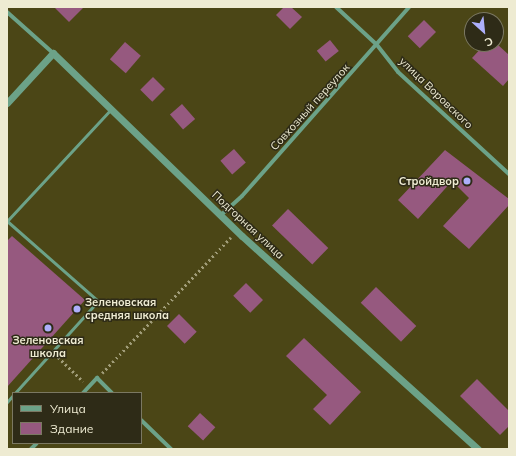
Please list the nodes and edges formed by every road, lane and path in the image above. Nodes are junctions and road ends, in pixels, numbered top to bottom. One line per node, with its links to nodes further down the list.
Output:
1 (336, 7): 4 (street, улица Воровского)
2 (410, 7): 4 (street, Совхозный переулок)
3 (7, 12): 5 (street, Подгорная улица)
4 (377, 45): 8 (street, улица Воровского); 9 (street, Совхозный переулок)
5 (53, 54): 6 (street); 7 (street, Подгорная улица)
6 (7, 103)
7 (111, 109): 9 (street, Подгорная улица); 10 (lane)
8 (509, 174)
9 (221, 215): 11 (street, Подгорная улица)
10 (7, 221): 12 (lane)
11 (237, 231): 13 (path); 20 (street, Подгорная улица)
12 (52, 352): 14 (path); 15 (lane)
13 (97, 378): 14 (street); 17 (street)
14 (89, 386): 16 (street)
15 (16, 392)
16 (84, 392)
17 (111, 392)
18 (142, 421): 19 (street)
19 (171, 449)
20 (478, 449)

